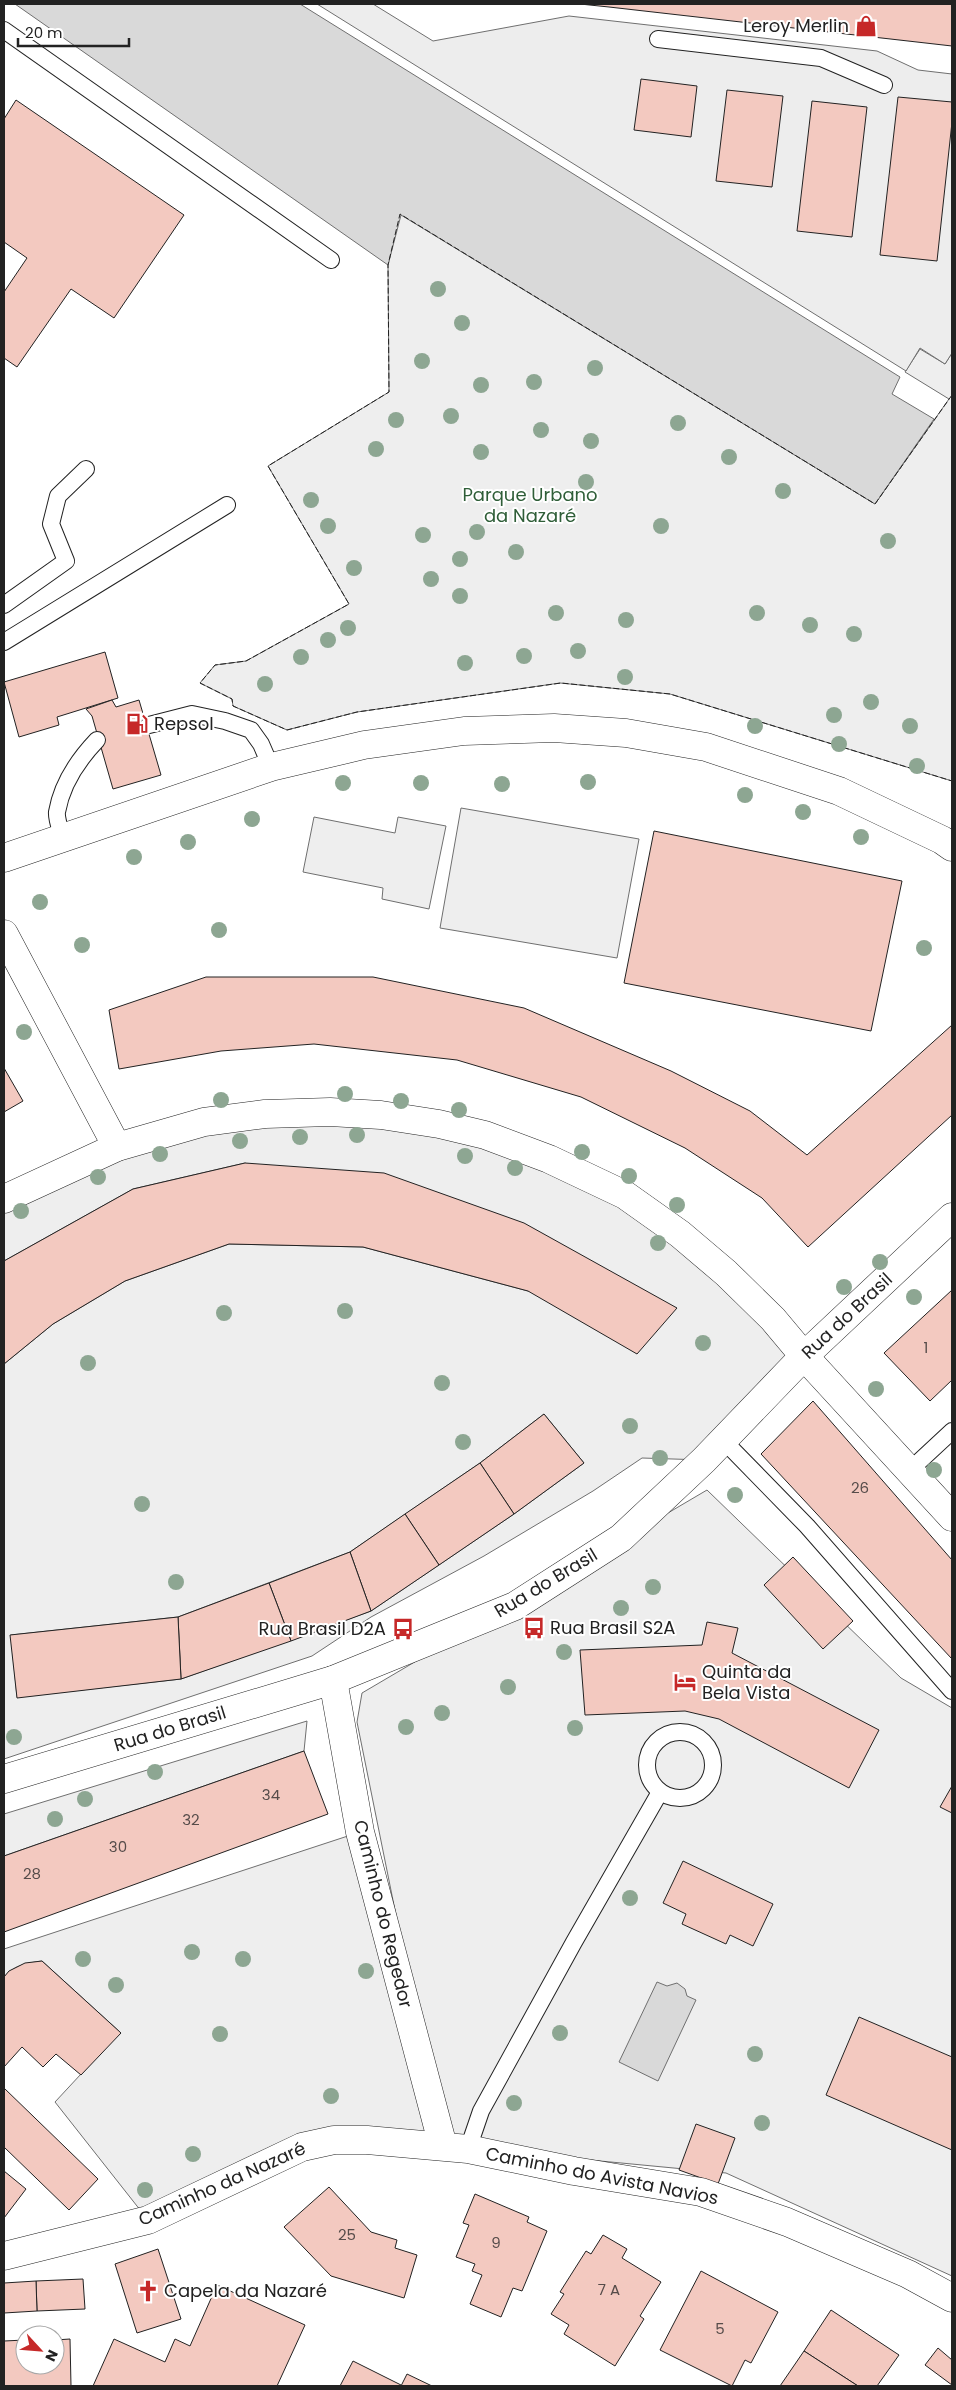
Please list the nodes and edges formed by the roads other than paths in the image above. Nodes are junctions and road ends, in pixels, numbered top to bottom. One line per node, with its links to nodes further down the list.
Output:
1 (4, 30): 4 (lane)
2 (658, 39): 3 (lane)
3 (884, 86)
4 (331, 260)
5 (86, 469): 7 (lane)
6 (228, 505): 8 (lane)
7 (4, 605)
8 (4, 642)
9 (149, 725): 11 (lane)
10 (97, 740): 12 (lane)
11 (271, 767): 12 (street); 13 (street)
12 (63, 839): 14 (street)
13 (952, 847)
14 (4, 858)
15 (4, 934): 16 (street)
16 (116, 1147): 17 (street); 19 (street)
17 (4, 1199)
18 (952, 1217): 19 (street, Rua do Brasil)
19 (804, 1356): 21 (street, Rua do Brasil); 22 (street)
20 (952, 1431): 22 (lane)
21 (723, 1440): 24 (street, Rua do Brasil); 25 (lane)
22 (909, 1471): 23 (street)
23 (952, 1517)
24 (333, 1680): 26 (street, Rua do Brasil); 28 (street, Caminho do Regedor)
25 (952, 1691)
26 (4, 1779)
27 (660, 1792): 27 (lane); 28 (lane)
28 (455, 2148): 29 (street, Caminho da Nazaré); 30 (street, Caminho do Avista Navios)
29 (4, 2256)
30 (952, 2298)

